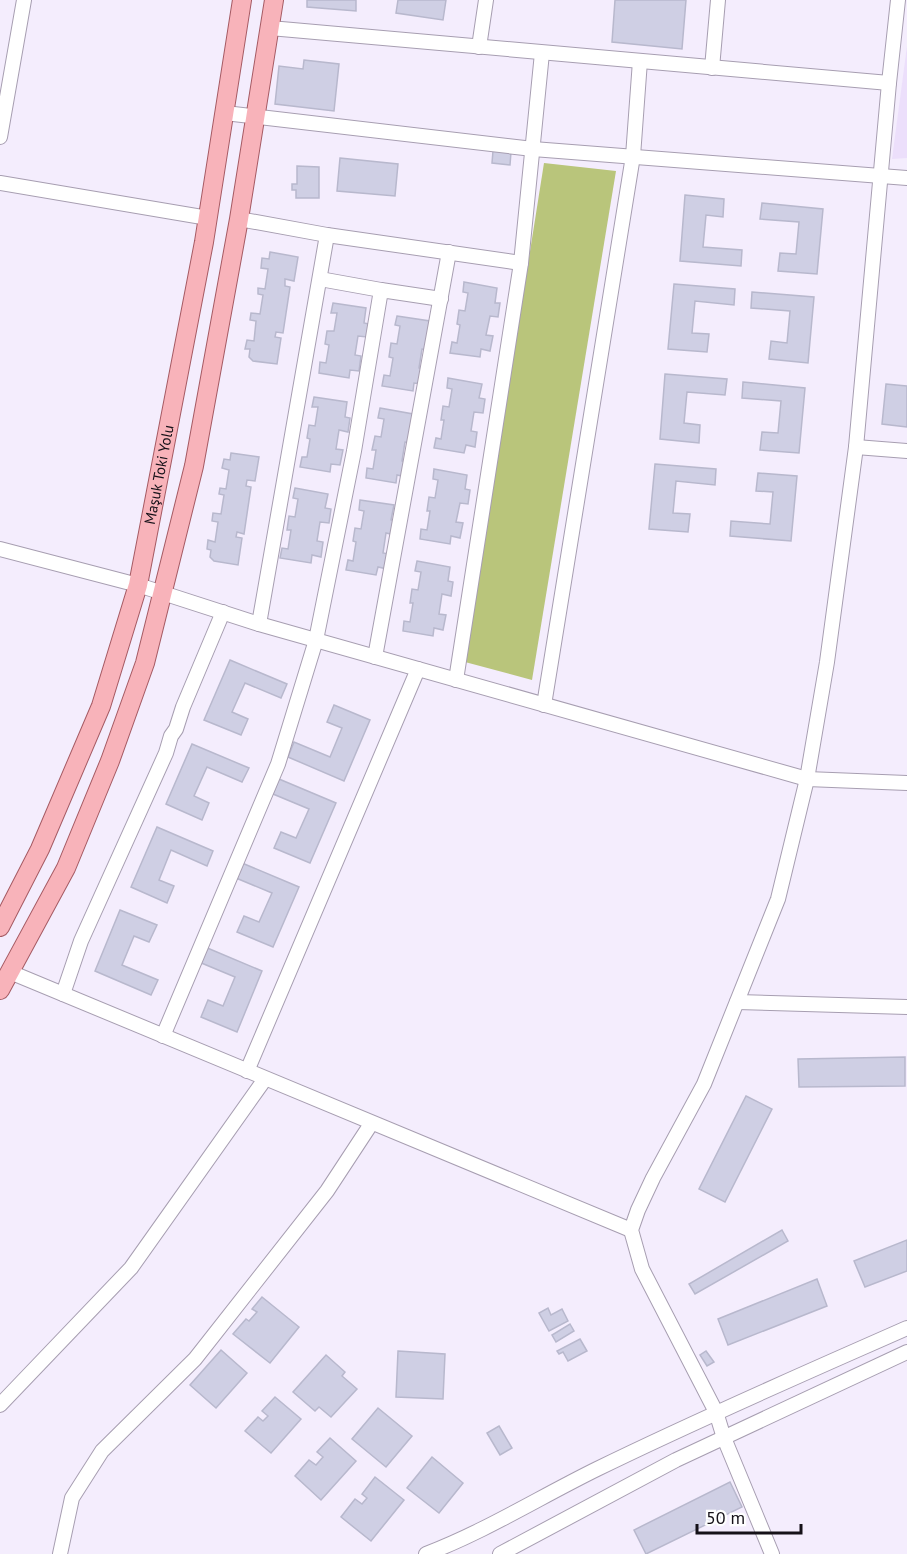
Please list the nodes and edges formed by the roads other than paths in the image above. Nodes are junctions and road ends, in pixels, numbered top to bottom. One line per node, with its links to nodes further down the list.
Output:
1 (24, 0): 13 (street)
2 (242, 0): 14 (main road, Maşuk Toki Yolu)
3 (274, 0): 7 (main road)
4 (486, 0): 8 (street)
5 (718, 0): 11 (street)
6 (898, 0): 12 (street)
7 (270, 28): 8 (street); 15 (main road)
8 (479, 47): 9 (street)
9 (542, 53): 10 (street); 17 (street)
10 (640, 61): 11 (street); 18 (street)
11 (712, 68): 12 (street)
12 (889, 83): 19 (street)
13 (3, 102): 16 (street)
14 (225, 113): 15 (street); 22 (main road, Maşuk Toki Yolu)
15 (256, 116): 17 (street); 23 (main road)
16 (0, 137)
17 (533, 149): 18 (street); 26 (street)
18 (633, 156): 19 (street); 41 (street)
19 (881, 176): 20 (street); 30 (street)
20 (907, 178)
21 (0, 183): 22 (street)
22 (208, 218): 33 (main road, Maşuk Toki Yolu)
23 (239, 219): 24 (street); 34 (main road)
24 (327, 235): 25 (street); 27 (street)
25 (449, 252): 26 (street); 29 (street)
26 (521, 263): 40 (street)
27 (320, 279): 28 (street); 36 (street)
28 (381, 290): 29 (street); 37 (street)
29 (441, 299): 38 (street)
30 (856, 447): 31 (street); 42 (street)
31 (907, 452)
32 (0, 549): 33 (street)
33 (138, 585): 34 (street); 44 (main road, Maşuk Toki Yolu)
34 (163, 593): 35 (street); 45 (main road)
35 (223, 612): 36 (street); 47 (street)
36 (259, 624): 37 (street)
37 (316, 640): 38 (street); 50 (street)
38 (375, 657): 39 (street)
39 (418, 669): 40 (street); 51 (street)
40 (456, 680): 41 (street)
41 (544, 705): 42 (street)
42 (807, 779): 43 (street); 48 (street)
43 (907, 783)
44 (0, 927)
45 (10, 972): 46 (main road); 47 (street)
46 (0, 990)
47 (63, 994): 50 (street)
48 (737, 1002): 49 (street); 54 (street)
49 (907, 1007)
50 (163, 1036): 51 (street)
51 (247, 1071): 52 (street)
52 (265, 1079): 53 (street); 57 (street)
53 (371, 1124): 54 (street); 60 (street)
54 (631, 1230): 58 (street)
55 (907, 1328): 58 (street)
56 (907, 1352): 59 (street)
57 (0, 1405)
58 (716, 1412): 59 (street); 61 (street)
59 (724, 1438): 62 (street); 63 (street)
60 (60, 1554)
61 (426, 1554)
62 (500, 1554)
63 (772, 1554)

